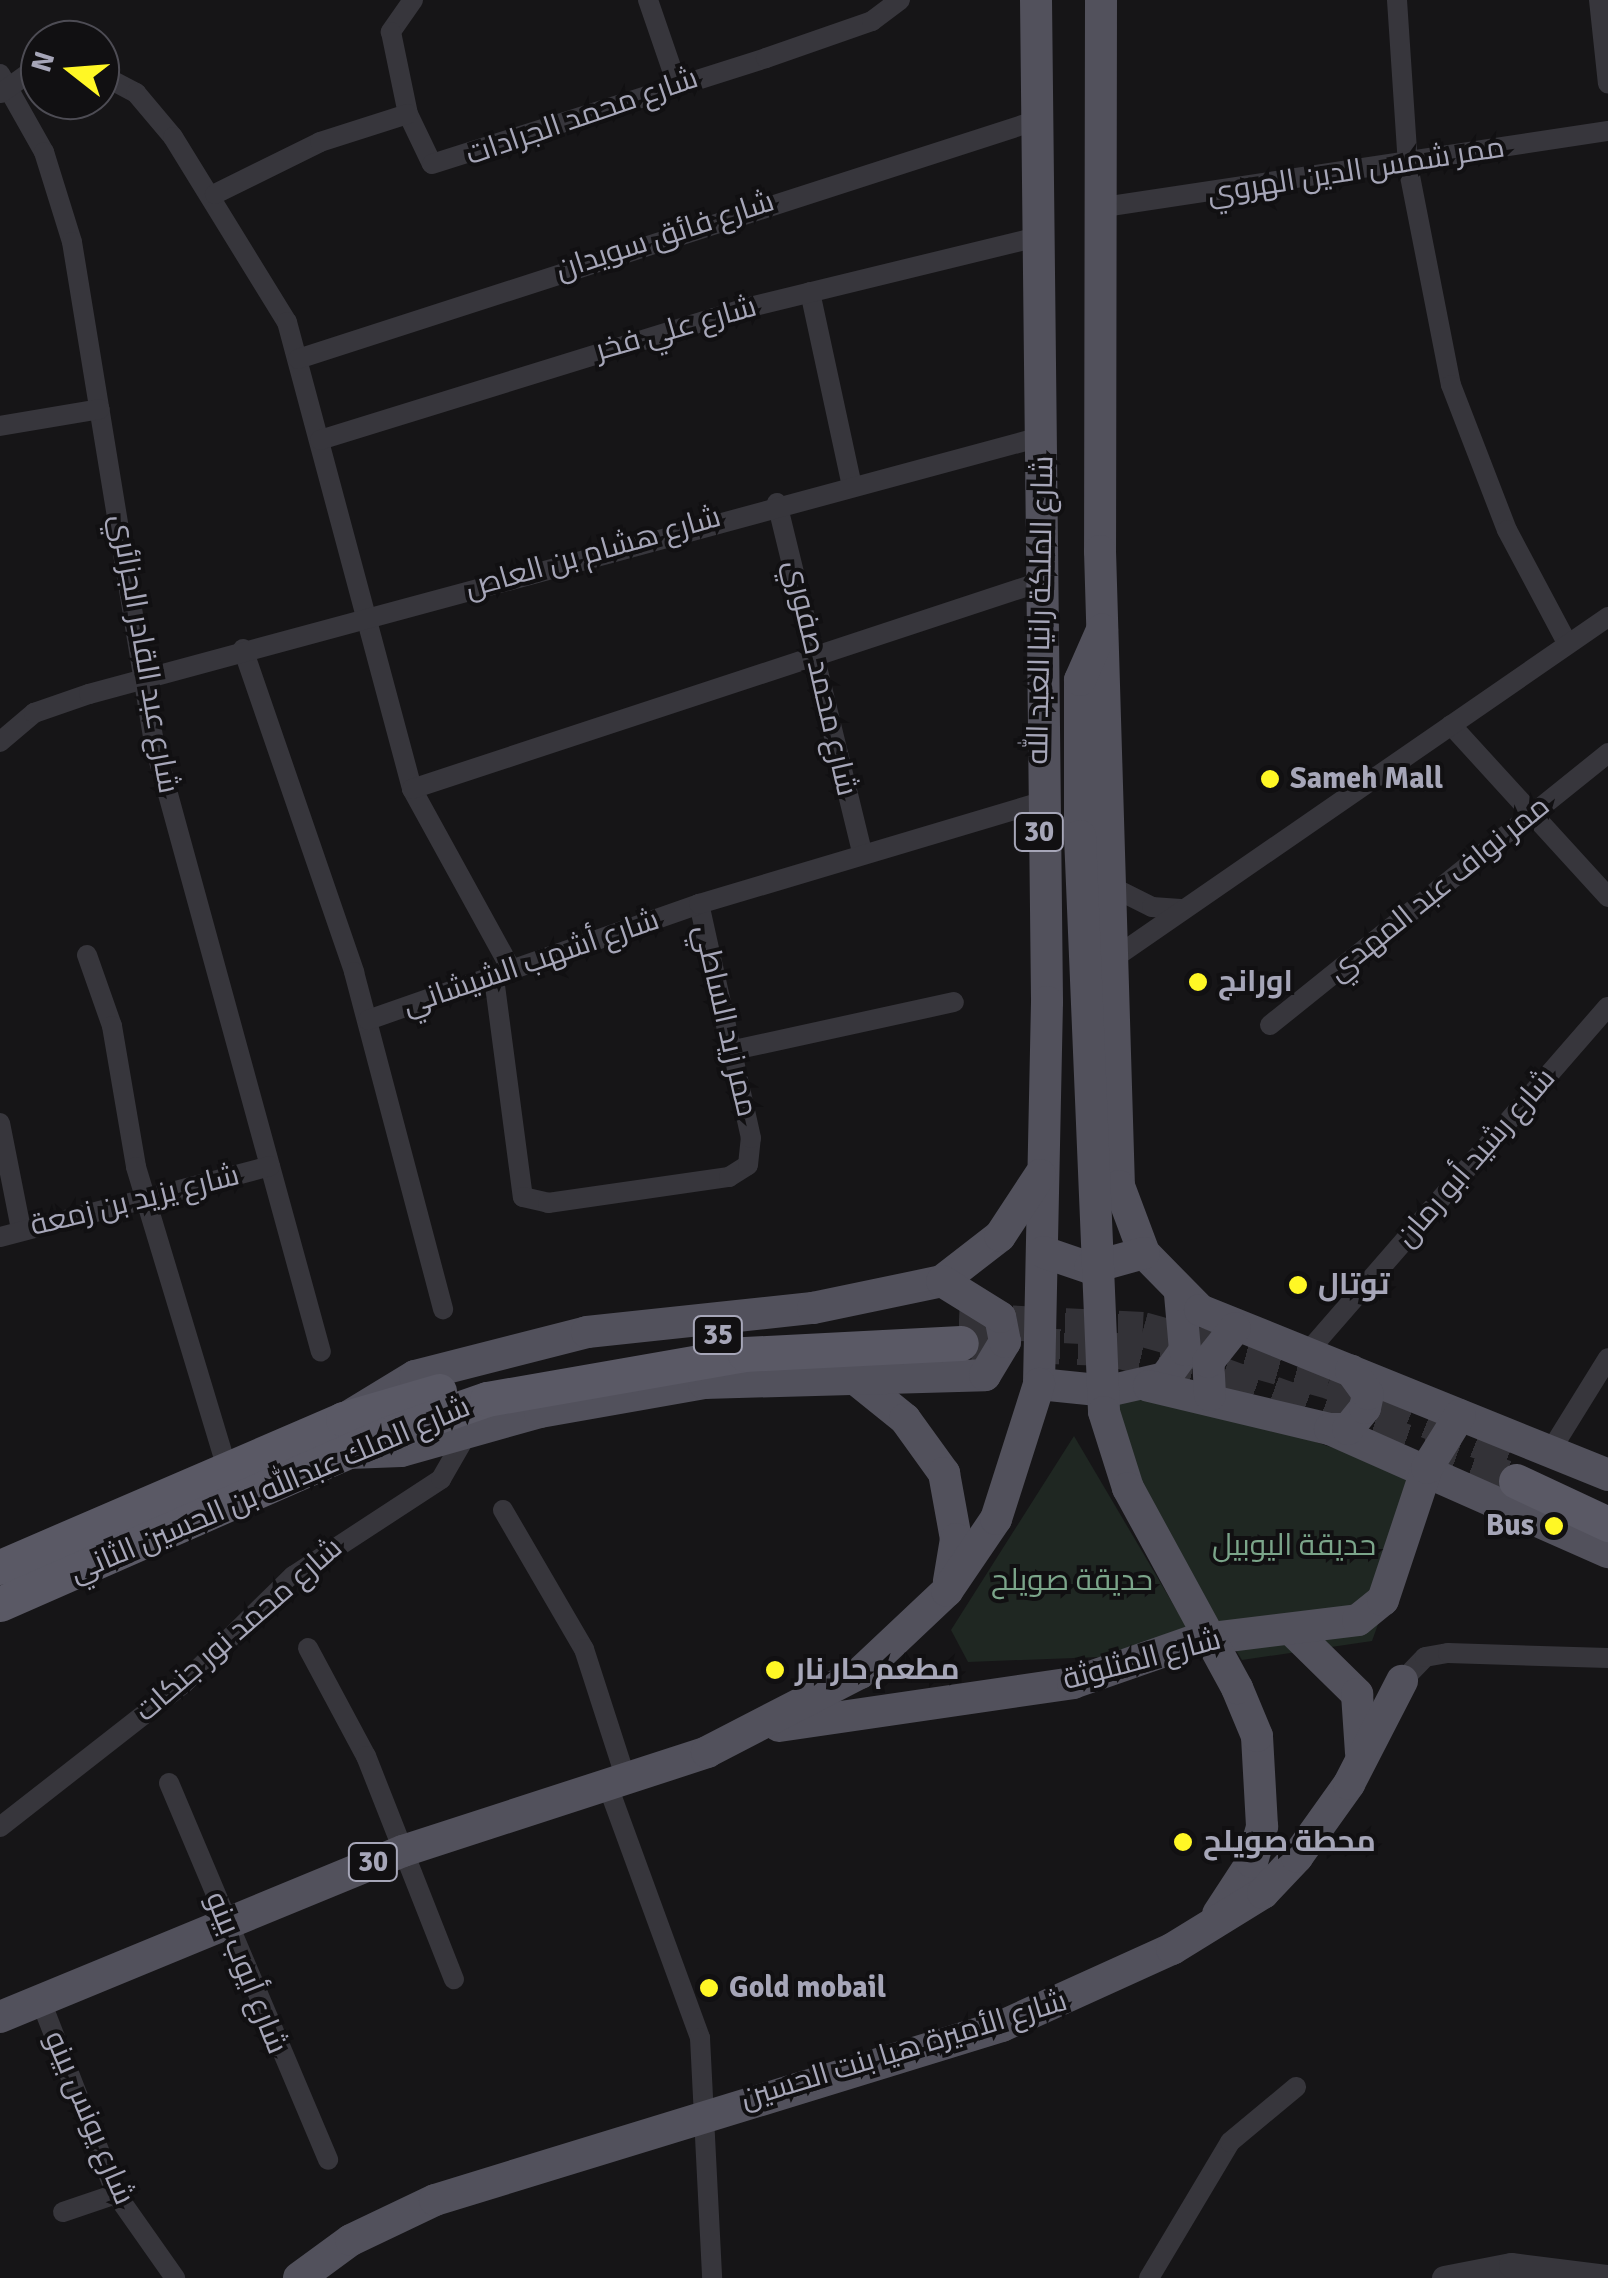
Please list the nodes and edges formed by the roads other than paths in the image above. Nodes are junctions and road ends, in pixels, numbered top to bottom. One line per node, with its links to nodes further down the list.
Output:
1 (413, 0): 12 (street, شارع محمد الجرادات)
2 (648, 0): 8 (street)
3 (900, 0): 8 (street, شارع محمد الجرادات)
4 (1036, 0): 13 (main road, شارع الملكة رانيا العبد الله / 30)
5 (1101, 0): 17 (main road, شارع الملكة رانيا العبد الله)
6 (1397, 0): 15 (street)
7 (1598, 0): 9 (street)
8 (677, 84): 12 (street, شارع محمد الجرادات)
9 (1608, 84)
10 (2, 85): 21 (street, شارع عبد القادر الجزائري)
11 (120, 88): 16 (street)
12 (408, 114): 16 (street)
13 (1035, 121): 18 (main road, شارع الملكة رانيا العبد الله / 30); 20 (street, شارع فائق سويدان)
14 (1608, 132): 15 (street, ممر شمس الدين الهروي)
15 (1408, 166): 17 (street, ممر شمس الدين الهروي); 31 (street)
16 (215, 194): 20 (street)
17 (1104, 207): 30 (main road, شارع الملكة رانيا العبد الله)
18 (1038, 238): 19 (street, شارع علي فخر); 23 (main road, شارع الملكة رانيا العبد الله / 30)
19 (810, 292): 24 (street, شارع علي فخر); 25 (street)
20 (298, 359): 24 (street)
21 (100, 408): 22 (street); 34 (street, شارع عبد القادر الجزائري)
22 (0, 426)
23 (1044, 436): 25 (street, شارع هشام بن العاص); 27 (main road, شارع الملكة رانيا العبد الله / 30)
24 (320, 440): 29 (street)
25 (851, 481): 26 (street, شارع هشام بن العاص)
26 (777, 503): 29 (street, شارع هشام بن العاص); 33 (street, شارع محمد صفوري)
27 (1046, 580): 33 (street); 40 (main road, شارع الملكة رانيا العبد الله / 30)
28 (1608, 617): 31 (street)
29 (362, 619): 32 (street, شارع هشام بن العاص); 39 (street)
30 (1102, 629): 43 (main road, شارع الملكة رانيا العبد الله); 103 (main road, bridge)
31 (1567, 644): 36 (street)
32 (243, 650): 34 (street, شارع هشام بن العاص); 52 (street, شارع أشهب الشيشاني)
33 (813, 653): 39 (street); 42 (street, شارع محمد صفوري)
34 (144, 679): 35 (street, شارع هشام بن العاص); 56 (street, شارع عبد القادر الجزائري)
35 (9, 719): 37 (street)
36 (1451, 725): 41 (street); 46 (street)
37 (0, 742)
38 (1608, 753): 41 (street, ممر نواف عبد المهدي)
39 (412, 788): 49 (street)
40 (1038, 802): 42 (street, شارع أشهب الشيشاني); 57 (main road, شارع الملكة رانيا العبد الله / 30)
41 (1530, 816): 44 (street); 53 (street, ممر نواف عبد المهدي)
42 (862, 852): 45 (street, شارع أشهب الشيشاني)
43 (1114, 888): 46 (street); 48 (main road, شارع الملكة رانيا العبد الله)
44 (1608, 897)
45 (698, 904): 49 (street, شارع أشهب الشيشاني); 54 (street, ممر زيد الساطي)
46 (1184, 909): 48 (street)
47 (87, 955): 58 (street)
48 (1114, 958): 61 (main road, شارع الملكة رانيا العبد الله)
49 (503, 975): 52 (street, شارع أشهب الشيشاني); 54 (street, ممر زيد الساطي)
50 (954, 1002): 54 (street)
51 (1608, 1008): 68 (street, شارع رشيد أبو رمان)
52 (368, 1020): 65 (street, شارع أشهب الشيشاني)
53 (1270, 1025)
54 (734, 1050)
55 (0, 1123): 59 (street)
56 (270, 1166): 58 (street, شارع يزيد بن زمعة); 67 (street, شارع عبد القادر الجزائري)
57 (1040, 1175): 62 (main road, شارع الملكة رانيا العبد الله / 30); 63 (main road)
58 (151, 1197): 59 (street, شارع يزيد بن زمعة); 81 (street)
59 (22, 1230): 60 (street, شارع يزيد بن زمعة)
60 (0, 1237)
61 (1144, 1253): 62 (main road); 64 (main road)
62 (1045, 1266): 72 (main road, 30)
63 (942, 1281): 71 (main road); 75 (main road)
64 (1180, 1294): 66 (main road); 73 (main road)
65 (443, 1310)
66 (1235, 1328): 68 (main road); 74 (main road)
67 (321, 1352)
68 (1305, 1355): 70 (main road)
69 (1608, 1358): 80 (street)
70 (1351, 1370): 76 (main road); 77 (main road)
71 (848, 1373): 78 (main road); 90 (main road)
72 (1039, 1384): 73 (main road); 90 (main road, 30)
73 (1150, 1386): 74 (main road)
74 (1210, 1395): 77 (main road)
75 (349, 1418): 79 (highway, شارع الملك عبدالله بن الحسين الثاني / 35); 81 (highway, شارع الملك عبدالله بن الحسين الثاني / 35)
76 (1472, 1420): 80 (main road); 82 (main road, شارع المثلوثة); 84 (main road)
77 (1330, 1429): 82 (main road)
78 (468, 1431): 79 (main road); 100 (street, شارع محمد نور جنكات)
79 (344, 1453): 91 (highway, شارع الملك عبدالله بن الحسين الثاني / 35)
80 (1531, 1463): 83 (main road); 85 (highway); 87 (highway)
81 (227, 1468): 89 (highway, شارع الملك عبدالله بن الحسين الثاني / 35)
82 (1427, 1468): 84 (main road); 92 (main road, شارع المثلوثة)
83 (1608, 1474)
84 (1468, 1483): 88 (main road)
85 (1608, 1497)
86 (504, 1510): 99 (street)
87 (1608, 1524)
88 (1608, 1552)
89 (0, 1567)
90 (947, 1591): 96 (main road, 30)
91 (0, 1604)
92 (1296, 1634): 96 (main road, شارع المثلوثة); 97 (main road)
93 (308, 1648): 101 (street)
94 (1608, 1658): 95 (street)
95 (1402, 1680): 97 (main road, شارع الأميرة هيا بنت الحسين)
96 (754, 1730): 99 (main road, 30)
97 (1361, 1762): 103 (main road, شارع الأميرة هيا بنت الحسين)
98 (169, 1783): 102 (street, شارع أيوب بينو)
99 (618, 1786): 101 (main road, 30); 108 (street)
100 (0, 1827)
101 (403, 1850): 102 (main road, 30); 104 (street)
102 (226, 1924): 105 (main road, 30); 109 (street, شارع أيوب بينو)
103 (1206, 1929): 108 (main road, شارع الأميرة هيا بنت الحسين)
104 (454, 1979)
105 (42, 2004): 106 (main road, 30); 110 (street, شارع يونس بينو)
106 (0, 2017)
107 (1296, 2087): 116 (street)
108 (710, 2111): 114 (main road, شارع الأميرة هيا بنت الحسين); 115 (street)
109 (328, 2160)
110 (116, 2194): 111 (street); 113 (street, شارع يونس بينو)
111 (63, 2212)
112 (1608, 2277): 117 (street)
113 (174, 2278)
114 (299, 2278)
115 (712, 2278)
116 (1149, 2278)
117 (1444, 2278)

